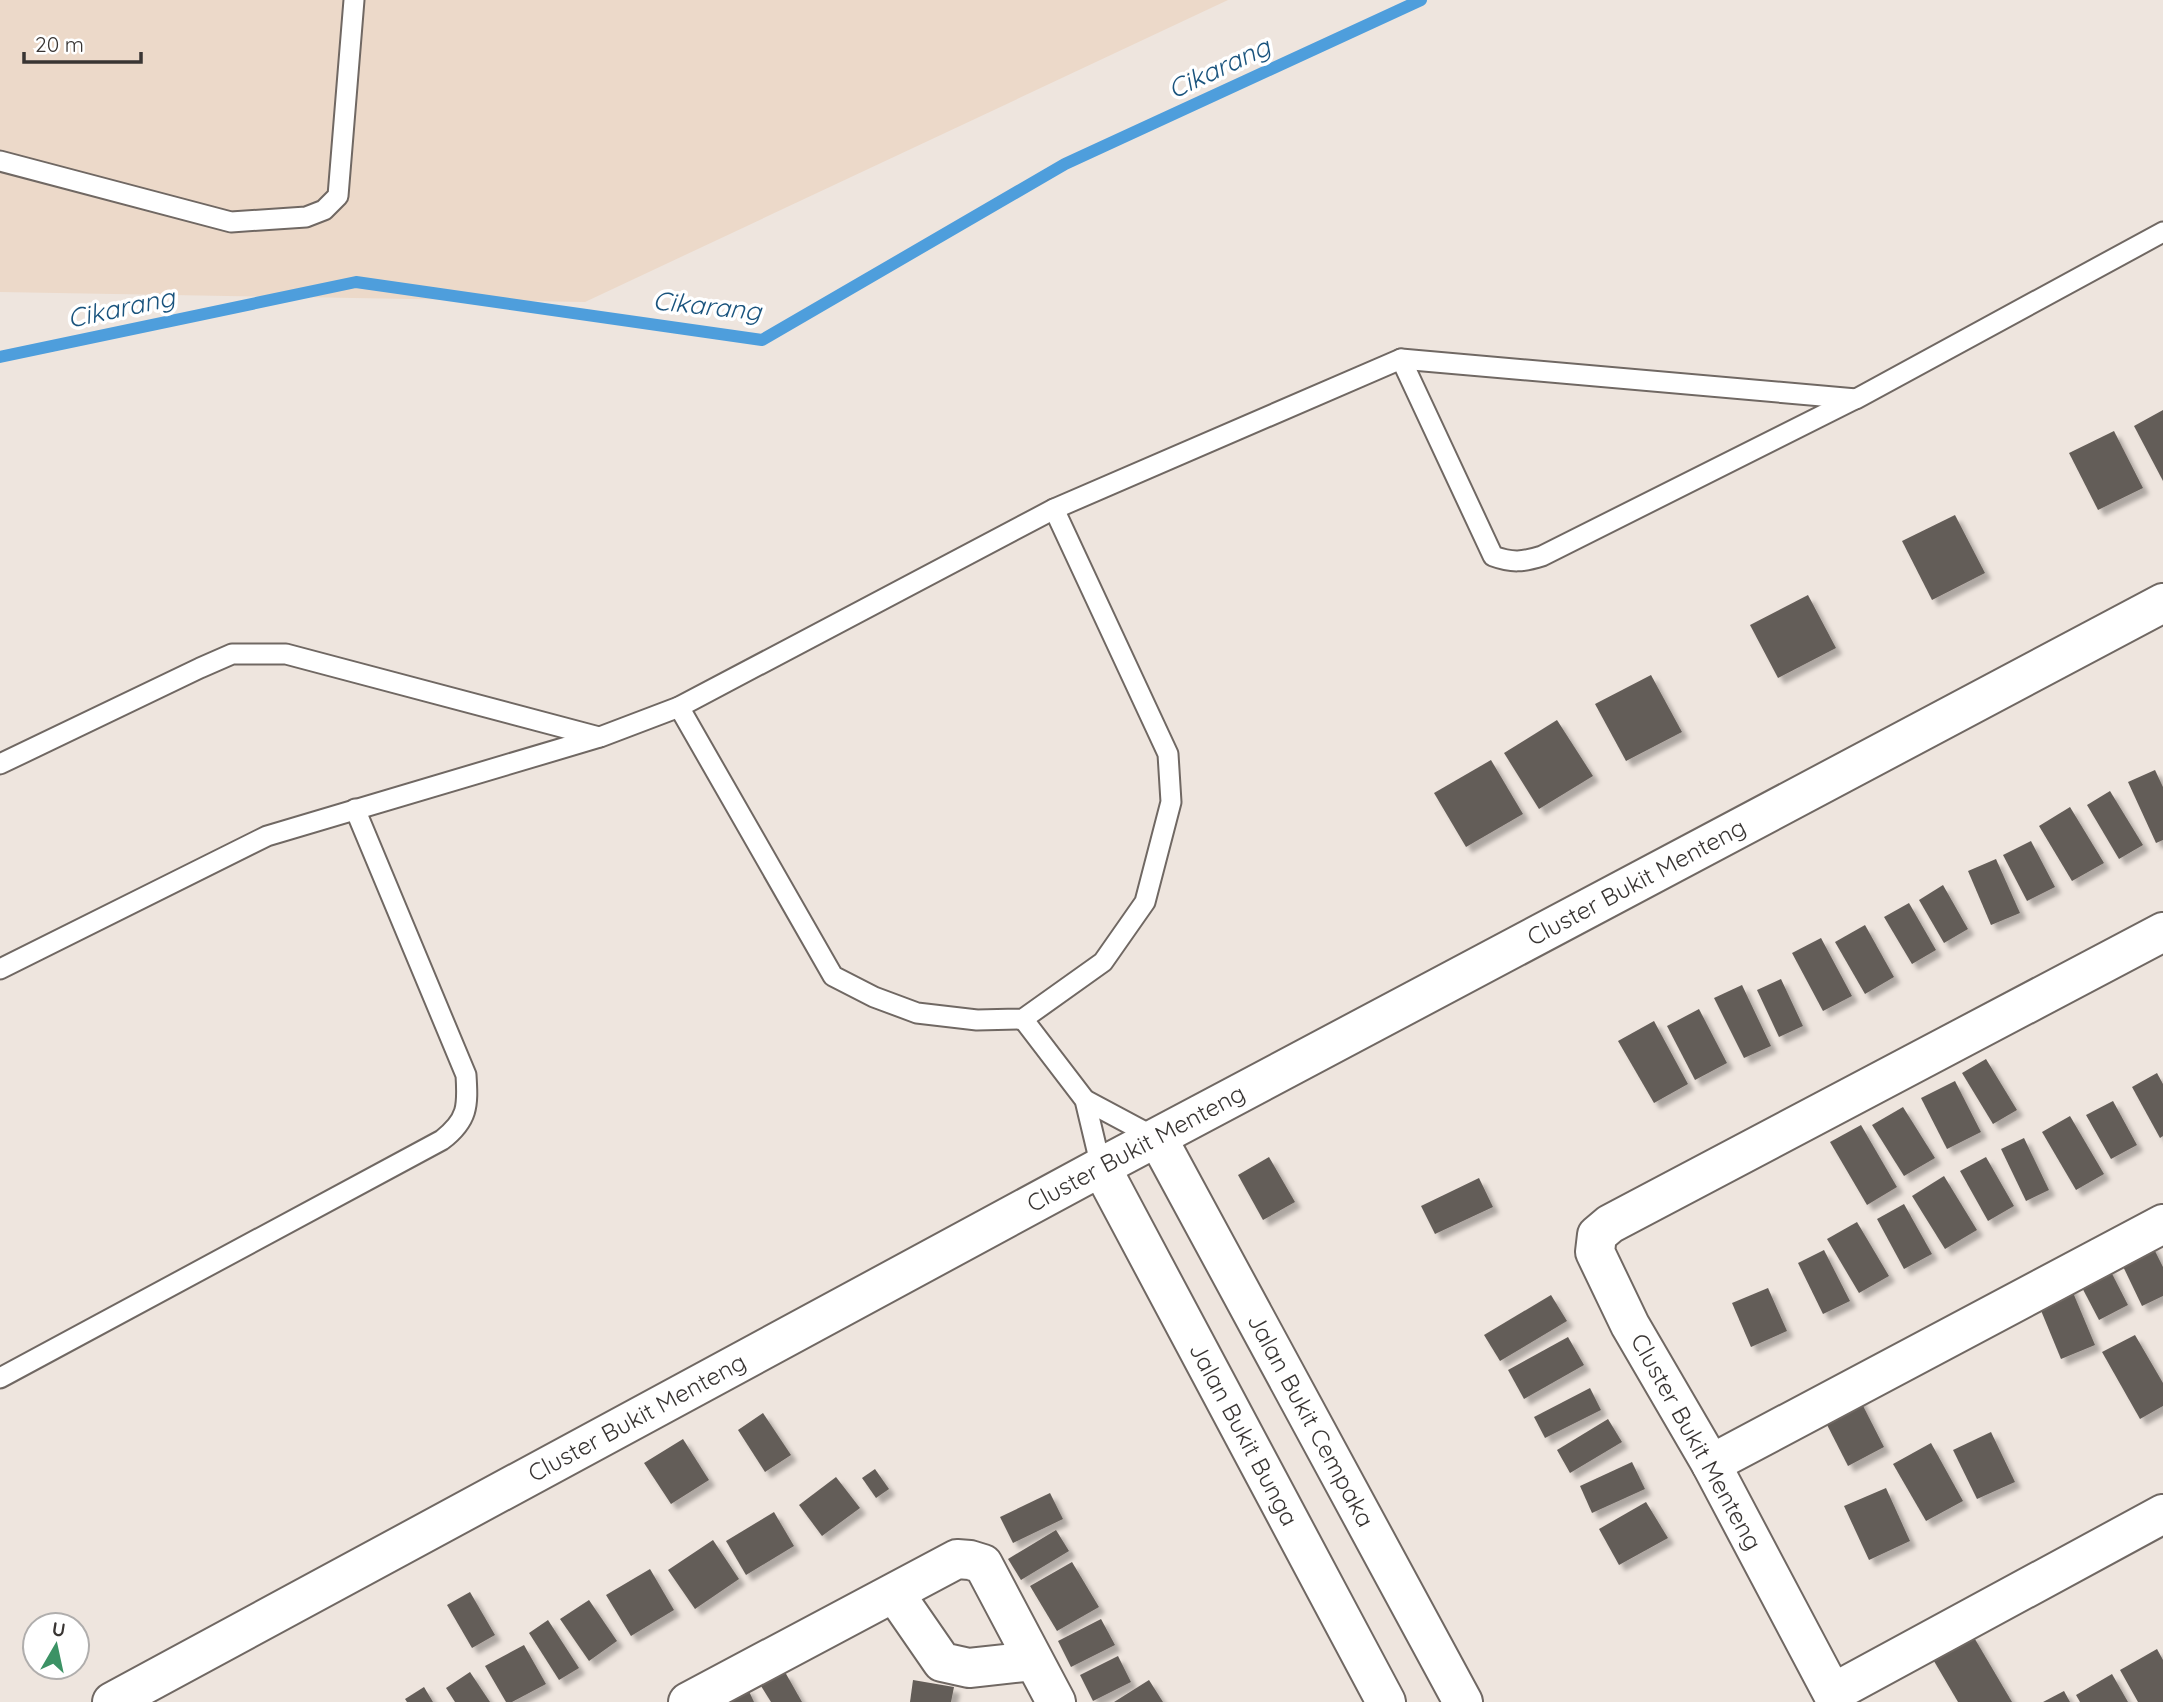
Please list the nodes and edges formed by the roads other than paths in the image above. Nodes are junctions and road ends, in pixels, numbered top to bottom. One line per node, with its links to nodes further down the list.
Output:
1 (354, 0): 2 (lane)
2 (0, 162)
3 (2163, 232): 5 (lane)
4 (1401, 359): 5 (lane); 5 (lane); 6 (lane)
5 (1856, 398)
6 (1054, 509): 8 (lane); 14 (lane)
7 (2163, 603): 16 (street, Cluster Bukit Menteng)
8 (679, 707): 9 (lane); 14 (lane)
9 (600, 737): 10 (lane); 11 (lane)
10 (0, 764)
11 (355, 809): 13 (lane); 19 (lane)
12 (2163, 932): 20 (street, Cluster Bukit Menteng)
13 (0, 969)
14 (1023, 1019): 15 (lane)
15 (1085, 1100): 16 (lane); 17 (lane)
16 (1158, 1139): 17 (street, Cluster Bukit Menteng); 29 (street, Jalan Bukit Cempaka)
17 (1101, 1167): 25 (street, Cluster Bukit Menteng); 28 (street, Jalan Bukit Bunga)
18 (2163, 1224): 20 (street)
19 (0, 1378)
20 (1712, 1464): 24 (street, Cluster Bukit Menteng)
21 (2163, 1514): 24 (street, Cluster Bukit Menteng)
22 (895, 1594): 23 (street); 23 (street); 26 (street)
23 (1033, 1661): 27 (street)
24 (1835, 1698)
25 (112, 1702)
26 (688, 1702)
27 (1056, 1702)
28 (1386, 1702)
29 (1463, 1702)

